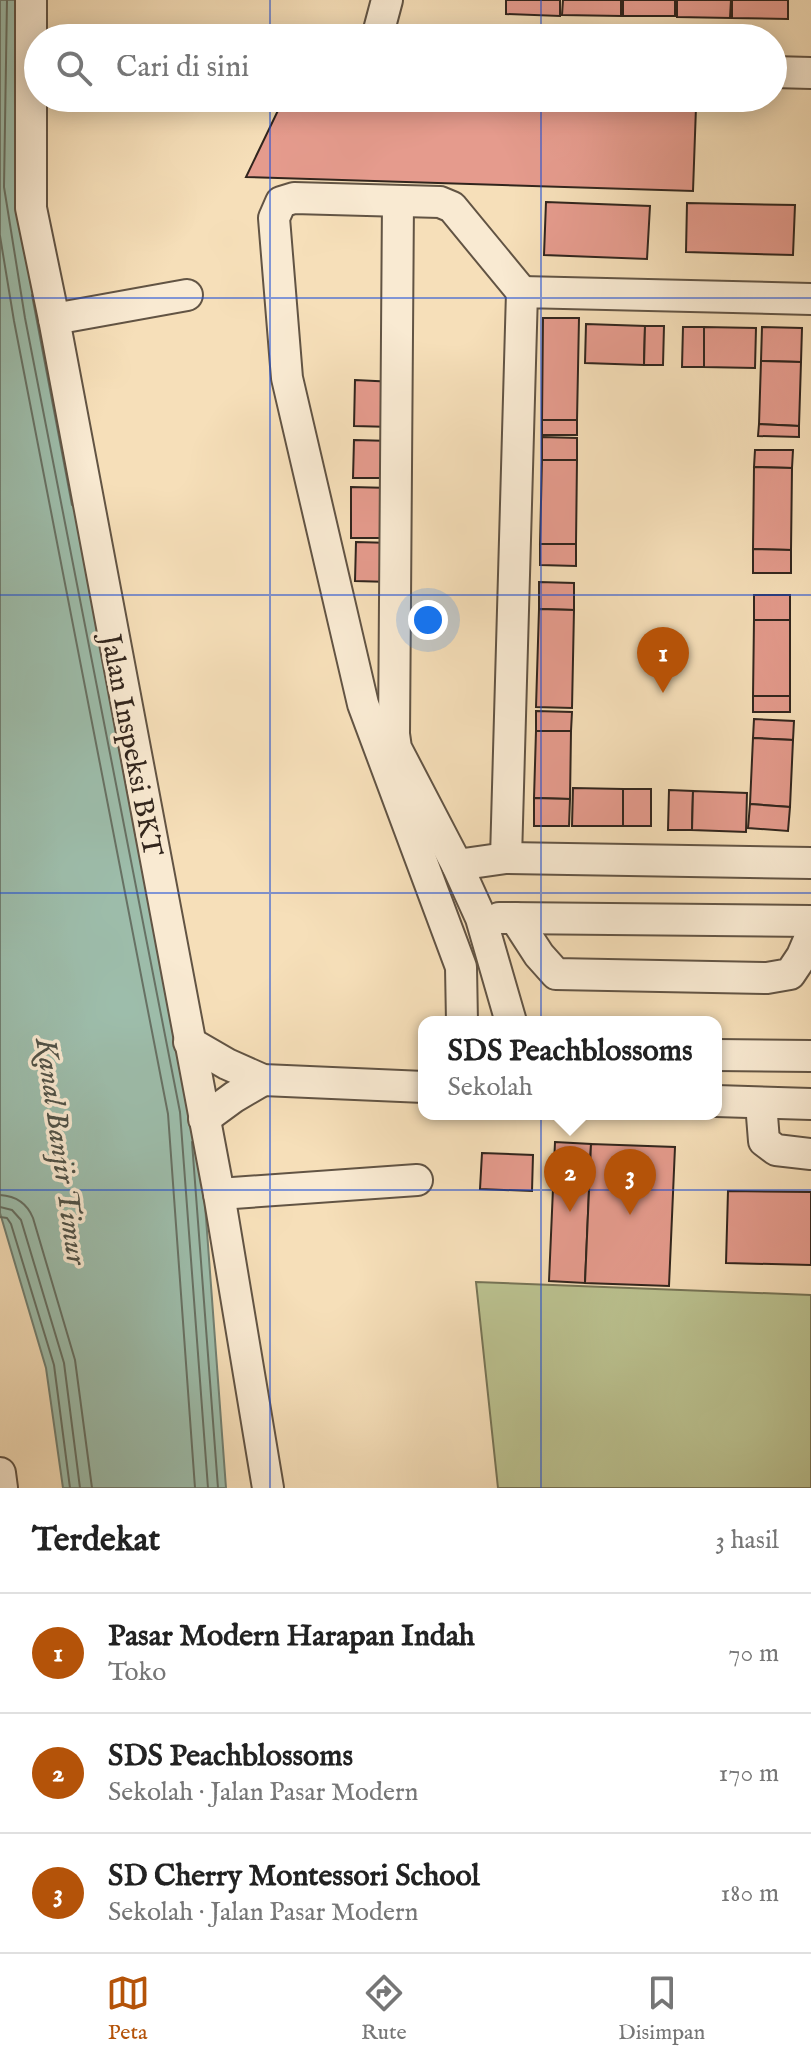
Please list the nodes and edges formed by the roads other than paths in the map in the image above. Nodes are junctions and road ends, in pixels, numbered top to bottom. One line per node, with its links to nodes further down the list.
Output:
1 (31, 0): 3 (street, Jalan Inspeksi BKT)
2 (387, 0): 4 (street)
3 (31, 24)
4 (381, 24)
5 (787, 72): 6 (street)
6 (811, 73)
7 (31, 112): 12 (street, Jalan Inspeksi BKT)
8 (398, 201): 9 (street); 15 (street); 20 (street)
9 (522, 292): 11 (street); 13 (street)
10 (187, 295): 12 (street)
11 (811, 299)
12 (54, 319): 22 (street, Jalan Inspeksi BKT)
13 (506, 858): 14 (street); 15 (street)
14 (811, 863)
15 (457, 865): 16 (street)
16 (481, 918): 17 (street); 21 (street)
17 (515, 918): 18 (street); 19 (street)
18 (811, 921)
19 (811, 935)
20 (462, 1016)
21 (509, 1016)
22 (189, 1042): 25 (street); 30 (street, Jalan Inspeksi BKT)
23 (722, 1055): 24 (street)
24 (811, 1056)
25 (263, 1080): 26 (street); 30 (street)
26 (418, 1087)
27 (722, 1101): 28 (street)
28 (761, 1103): 29 (street); 31 (street)
29 (811, 1104)
30 (204, 1119): 33 (street, Jalan Inspeksi BKT)
31 (811, 1154)
32 (417, 1180): 33 (street)
33 (219, 1194): 36 (street, Jalan Inspeksi BKT)
34 (0, 1473): 35 (street)
35 (2, 1488)
36 (268, 1488)

